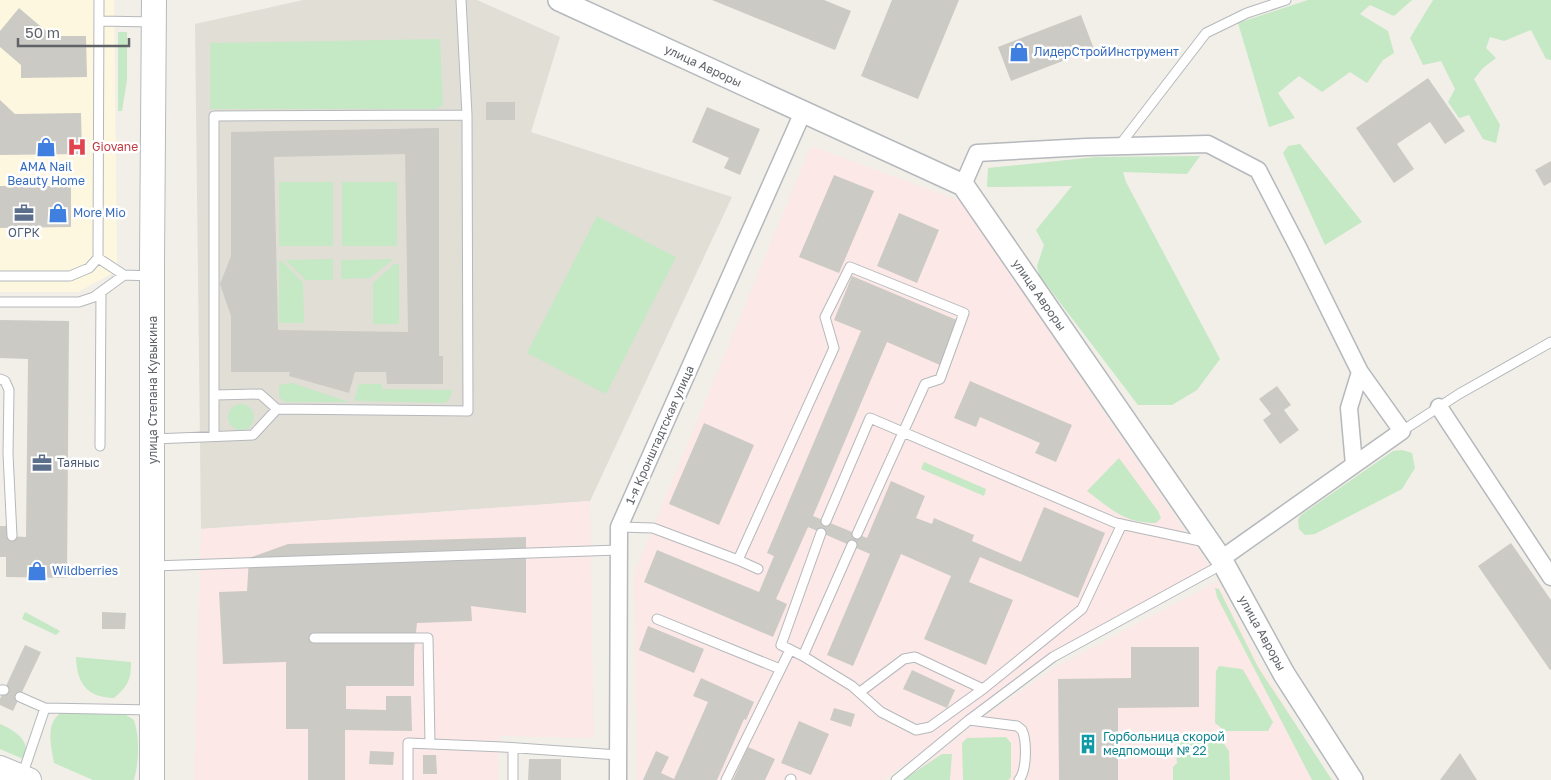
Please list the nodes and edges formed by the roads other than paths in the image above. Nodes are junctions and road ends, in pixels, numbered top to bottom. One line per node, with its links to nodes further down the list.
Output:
1 (99, 0): 6 (lane)
2 (461, 0): 8 (lane)
3 (560, 0): 7 (street, улица Авроры)
4 (1286, 0): 9 (lane)
5 (154, 11): 6 (lane); 14 (main road, улица Степана Кувыкина)
6 (99, 21): 11 (lane)
7 (803, 112): 10 (street, улица Авроры); 31 (street, 1-я Кронштадтская улица)
8 (467, 115): 20 (lane); 22 (lane)
9 (1119, 146): 10 (street); 18 (street)
10 (963, 185): 37 (street, улица Авроры)
11 (98, 258): 12 (lane); 13 (lane)
12 (124, 275): 14 (lane); 15 (lane)
13 (0, 276)
14 (152, 276): 26 (main road, улица Степана Кувыкина)
15 (101, 292): 16 (lane); 27 (lane)
16 (0, 302)
17 (1551, 342): 21 (lane)
18 (1360, 372): 24 (street); 28 (street)
19 (0, 379): 34 (lane)
20 (215, 395): 22 (lane); 25 (lane)
21 (1439, 407): 24 (lane); 41 (street)
22 (277, 409): 25 (lane)
23 (903, 431): 29 (lane); 30 (lane); 33 (lane); 38 (lane)
24 (1402, 431): 28 (street)
25 (214, 436): 26 (lane)
26 (153, 440): 39 (main road, улица Степана Кувыкина)
27 (100, 446)
28 (1354, 465): 37 (street)
29 (826, 521)
30 (1122, 524): 37 (lane); 47 (lane)
31 (620, 527): 36 (street, 1-я Кронштадтская улица); 38 (lane)
32 (821, 533): 44 (lane)
33 (857, 534)
34 (12, 536)
35 (852, 546): 45 (lane)
36 (619, 550): 39 (lane); 55 (street, 1-я Кронштадтская улица)
37 (1218, 555): 52 (lane); 64 (street, улица Авроры)
38 (738, 560): 40 (lane)
39 (153, 566): 51 (main road, улица Степана Кувыкина)
40 (758, 568)
41 (1551, 577)
42 (657, 618): 46 (lane)
43 (314, 638): 53 (lane)
44 (790, 650): 45 (lane); 46 (lane)
45 (803, 656): 48 (lane)
46 (780, 670): 61 (lane)
47 (983, 689): 48 (lane); 48 (lane)
48 (860, 692)
49 (20, 697): 50 (lane)
50 (45, 708): 51 (lane); 56 (lane)
51 (152, 710): 57 (main road, улица Степана Кувыкина)
52 (969, 720): 62 (lane); 63 (lane)
53 (430, 744): 54 (lane); 58 (lane)
54 (512, 748): 55 (lane); 59 (lane)
55 (618, 755): 60 (street, 1-я Кронштадтская улица)
56 (18, 776)
57 (152, 780)
58 (408, 780)
59 (514, 780)
60 (618, 780)
61 (726, 780)
62 (896, 780)
63 (1019, 780)
64 (1352, 780)

